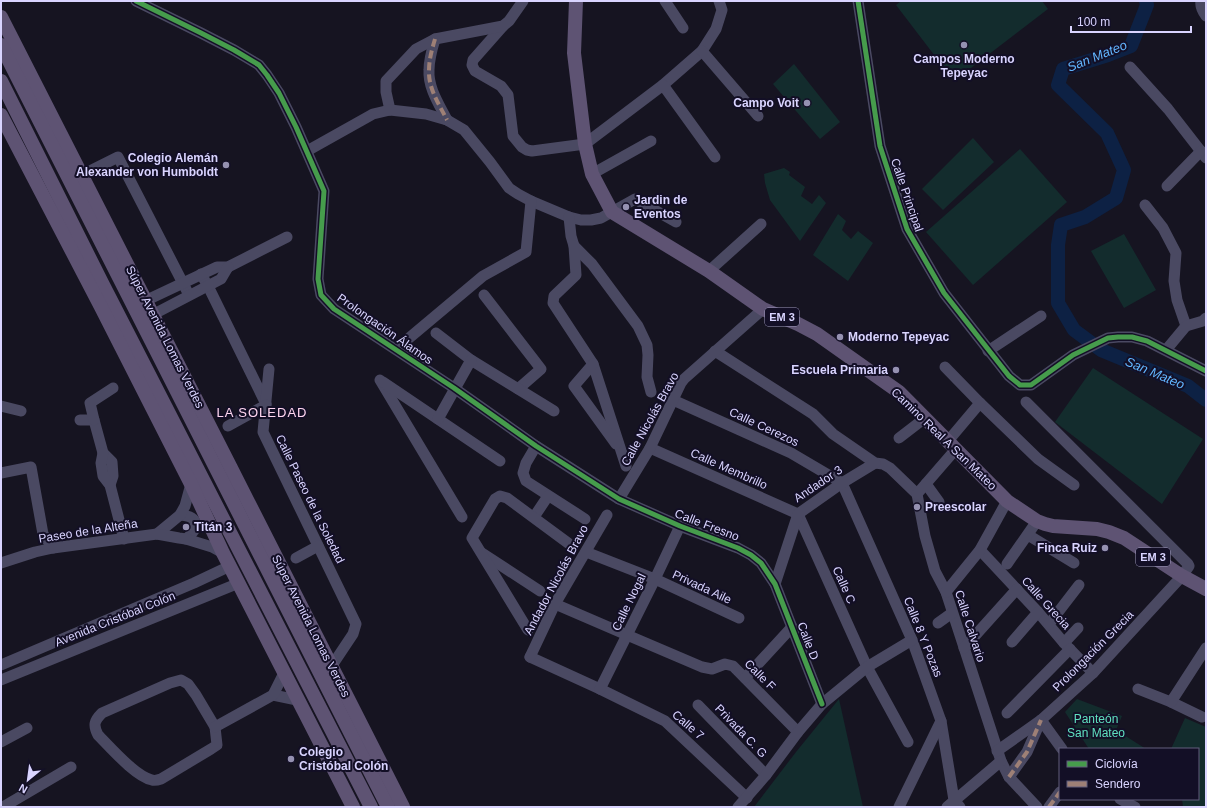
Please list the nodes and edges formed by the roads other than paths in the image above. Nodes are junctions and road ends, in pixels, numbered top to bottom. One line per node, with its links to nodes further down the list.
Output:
1 (138, 1): 24 (street, Prolongación Álamos)
2 (523, 1): 10 (street)
3 (576, 1): 23 (main road)
4 (665, 1): 11 (street)
5 (719, 1): 14 (street)
6 (858, 1): 57 (street, Calle Principal)
7 (1201, 1): 8 (street)
8 (1206, 16)
9 (1, 17): 28 (main road, Súper Avenida Lomas Verdes)
10 (503, 26): 12 (street); 23 (street)
11 (683, 28)
12 (435, 39): 18 (street); 21 (street)
13 (1, 45): 36 (main road, Súper Avenida Lomas Verdes)
14 (702, 51): 17 (street); 20 (street)
15 (1130, 67): 25 (street)
16 (1, 81): 44 (main road)
17 (663, 85): 23 (street); 26 (street)
18 (390, 110): 21 (street); 24 (street)
19 (1, 115): 49 (main road)
20 (758, 116)
21 (447, 120): 30 (street)
22 (651, 141): 27 (street)
23 (585, 144): 27 (main road)
24 (307, 151): 56 (street, Prolongación Álamos)
25 (1204, 155): 29 (street)
26 (715, 157)
27 (592, 174): 32 (main road)
28 (82, 175): 39 (main road, Súper Avenida Lomas Verdes); 43 (street)
29 (1166, 186)
30 (531, 201): 33 (street); 56 (street)
31 (1145, 204): 54 (street)
32 (612, 212): 33 (street); 34 (street); 41 (main road, Camino Real A San Mateo / EM 3)
33 (569, 217): 38 (street)
34 (676, 222)
35 (761, 224): 41 (street)
36 (97, 234): 39 (main road); 182 (main road, Súper Avenida Lomas Verdes)
37 (287, 237): 40 (street)
38 (574, 246): 61 (street); 68 (street)
39 (124, 256): 48 (main road, Súper Avenida Lomas Verdes)
40 (228, 267): 42 (street); 45 (street)
41 (709, 271): 50 (main road, Camino Real A San Mateo / EM 3)
42 (201, 274): 43 (street); 45 (street)
43 (183, 283): 46 (street); 48 (street)
44 (103, 285): 49 (main road); 174 (main road)
45 (208, 286): 46 (street); 72 (street)
46 (189, 295): 51 (street)
47 (484, 295): 67 (street)
48 (147, 300): 51 (main road, Súper Avenida Lomas Verdes)
49 (102, 307): 91 (main road)
50 (763, 309): 59 (street, Calle Nicolás Bravo); 76 (main road, Camino Real A San Mateo / EM 3)
51 (154, 314): 151 (main road, Súper Avenida Lomas Verdes)
52 (1041, 316): 57 (street)
53 (1206, 318): 54 (street)
54 (1186, 326): 58 (street)
55 (436, 333): 60 (street)
56 (396, 349): 66 (street, Prolongación Álamos)
57 (988, 350): 58 (street, Calle Principal)
58 (1166, 350): 64 (street)
59 (715, 351): 69 (street, Calle Nicolás Bravo); 87 (street)
60 (471, 360): 66 (street); 67 (street)
61 (593, 364): 85 (street); 85 (street)
62 (945, 368): 71 (street)
63 (269, 369): 72 (street, Calle Paseo de la Soledad)
64 (1206, 371)
65 (112, 388): 79 (street)
66 (454, 388): 77 (street); 83 (street, Prolongación Álamos)
67 (518, 388): 75 (street)
68 (651, 392)
69 (673, 400): 84 (street, Calle Nicolás Bravo); 90 (street, Calle Cerezos)
70 (1026, 402): 124 (street)
71 (980, 403): 82 (street); 93 (street)
72 (266, 405): 80 (street); 112 (street, Calle Paseo de la Soledad)
73 (1, 406): 74 (street)
74 (21, 411)
75 (554, 411)
76 (925, 418): 81 (street); 82 (main road, Camino Real A San Mateo / EM 3)
77 (438, 419): 86 (street); 102 (street)
78 (80, 420): 79 (street)
79 (94, 420): 109 (street)
80 (228, 426)
81 (899, 438)
82 (952, 445): 92 (street); 97 (main road, Camino Real A San Mateo / EM 3)
83 (536, 446): 95 (street); 96 (street, Prolongación Álamos)
84 (650, 448): 96 (street, Calle Nicolás Bravo); 99 (street, Calle Membrillo)
85 (622, 453): 88 (street)
86 (500, 461)
87 (875, 463): 90 (street, Andador 3); 94 (street)
88 (626, 466)
89 (1, 473): 107 (street)
90 (842, 483): 99 (street, Andador 3); 143 (street, Calle 8 Y Pozas)
91 (191, 484): 100 (street); 117 (main road)
92 (926, 484): 94 (street); 98 (street)
93 (1074, 485)
94 (917, 494): 132 (street, Calle Calvario)
95 (548, 496): 103 (street); 104 (street)
96 (619, 499): 105 (street, Calle Fresno)
97 (1007, 501): 106 (main road, Camino Real A San Mateo / EM 3); 114 (street)
98 (939, 502)
99 (798, 514): 126 (street, Andador 3); 150 (street, Calle C)
100 (180, 515): 108 (street); 110 (street)
101 (607, 515): 118 (street, Andador Nicolás Bravo)
102 (462, 517)
103 (534, 517): 111 (street); 115 (street)
104 (585, 519)
105 (680, 526): 125 (street, Calle Nogal); 126 (street, Calle Fresno)
106 (1033, 527): 121 (street); 122 (street); 124 (main road, Camino Real A San Mateo / EM 3)
107 (43, 534): 113 (street); 116 (street)
108 (157, 534): 109 (street, Paseo de la Alteña); 110 (street, Paseo de la Alteña)
109 (124, 539): 113 (street, Paseo de la Alteña)
110 (186, 539): 117 (street, Paseo de la Alteña)
111 (568, 543)
112 (318, 546): 119 (street); 151 (street, Calle Paseo de la Soledad)
113 (53, 548): 116 (street, Paseo de la Alteña)
114 (980, 550): 129 (street, Calle Grecia); 132 (street)
115 (480, 551): 131 (street); 141 (street)
116 (35, 552): 120 (street, Paseo de la Alteña)
117 (223, 552): 123 (main road)
118 (586, 552): 125 (street, Privada Aile); 133 (street, Andador Nicolás Bravo)
119 (296, 558)
120 (1, 563)
121 (1074, 563)
122 (1007, 564)
123 (224, 568): 128 (main road); 149 (street, Avenida Cristóbal Colón)
124 (1182, 576): 130 (main road, Camino Real A San Mateo / EM 3); 153 (street, Prolongación Grecia)
125 (654, 579): 136 (street, Privada Aile); 142 (street, Calle Nogal)
126 (775, 584): 139 (street, Calle D)
127 (1079, 585): 138 (street)
128 (233, 586): 152 (main road); 155 (street, Avenida Cristóbal Colón)
129 (1017, 589): 134 (street, Calle Grecia); 146 (street)
130 (1206, 589)
131 (540, 591)
132 (946, 592): 135 (street, Calle Calvario)
133 (555, 604): 142 (street, Calle F); 148 (street, Andador Nicolás Bravo)
134 (1038, 612): 138 (street, Calle Grecia); 144 (street)
135 (952, 613): 137 (street); 146 (street, Calle Calvario)
136 (739, 618)
137 (938, 623)
138 (1049, 624): 145 (street, Calle Grecia)
139 (792, 627): 154 (street); 161 (street, Calle D)
140 (1078, 628): 145 (street)
141 (528, 630)
142 (627, 635): 154 (street, Calle F); 156 (street, Calle Nogal)
143 (912, 640): 150 (street); 166 (street, Calle 8 Y Pozas)
144 (1012, 642)
145 (1067, 646): 153 (street, Calle Grecia); 163 (street)
146 (964, 648): 173 (street, Calle Calvario)
147 (1206, 648): 160 (street)
148 (526, 658): 156 (street, Calle 7)
149 (1, 665)
150 (867, 666): 161 (street); 171 (street, Calle C)
151 (331, 667): 182 (main road, Súper Avenida Lomas Verdes)
152 (284, 673): 158 (street); 159 (main road)
153 (1093, 673): 165 (street, Prolongación Grecia)
154 (744, 678): 169 (street, Calle F)
155 (1, 680)
156 (600, 689): 179 (street, Calle 7)
157 (1138, 689): 160 (street)
158 (274, 695): 159 (street); 167 (street)
159 (297, 700): 184 (main road)
160 (1171, 702): 164 (street)
161 (822, 704): 169 (street)
162 (698, 705): 176 (street, Privada C. G)
163 (1007, 713)
164 (1202, 717)
165 (1041, 720): 172 (street); 173 (street, Prolongación Grecia); 177 (street)
166 (941, 721): 181 (street, Calle 8 Y Pozas); 188 (street)
167 (215, 727): 167 (street)
168 (27, 728): 170 (street)
169 (798, 732): 176 (street)
170 (1, 742)
171 (908, 742)
172 (1061, 748)
173 (999, 756): 177 (street, Calle Calvario); 181 (street, Prolongación Grecia)
174 (346, 758): 185 (main road); 186 (main road)
175 (71, 767): 183 (street)
176 (766, 775): 179 (street)
177 (1009, 777): 189 (street, Calle Calvario)
178 (1059, 793): 190 (street)
179 (747, 798): 187 (street)
180 (1122, 800): 191 (street)
181 (954, 805)
182 (398, 806)
183 (3, 807)
184 (353, 807)
185 (357, 807)
186 (370, 807)
187 (738, 807)
188 (900, 807)
189 (1037, 807)
190 (1049, 807)
191 (1135, 807)

